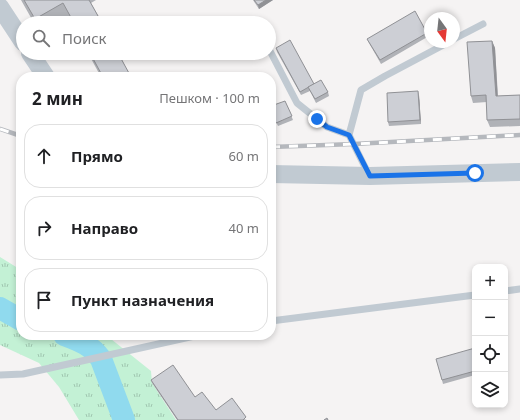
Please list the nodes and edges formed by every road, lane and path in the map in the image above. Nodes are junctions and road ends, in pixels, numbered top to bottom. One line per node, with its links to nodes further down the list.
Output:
1 (0, 7): 3 (street)
2 (483, 24): 4 (lane)
3 (16, 31)
4 (460, 36)
5 (438, 48): 9 (lane)
6 (35, 60): 8 (street)
7 (275, 60): 9 (lane)
8 (43, 72)
9 (349, 135): 12 (lane)
10 (520, 172): 12 (street)
11 (276, 174): 12 (street)
12 (370, 176)
13 (520, 289): 14 (lane)
14 (508, 291)
15 (472, 295): 16 (lane)
16 (276, 320)
17 (177, 340): 18 (lane)
18 (0, 375)

